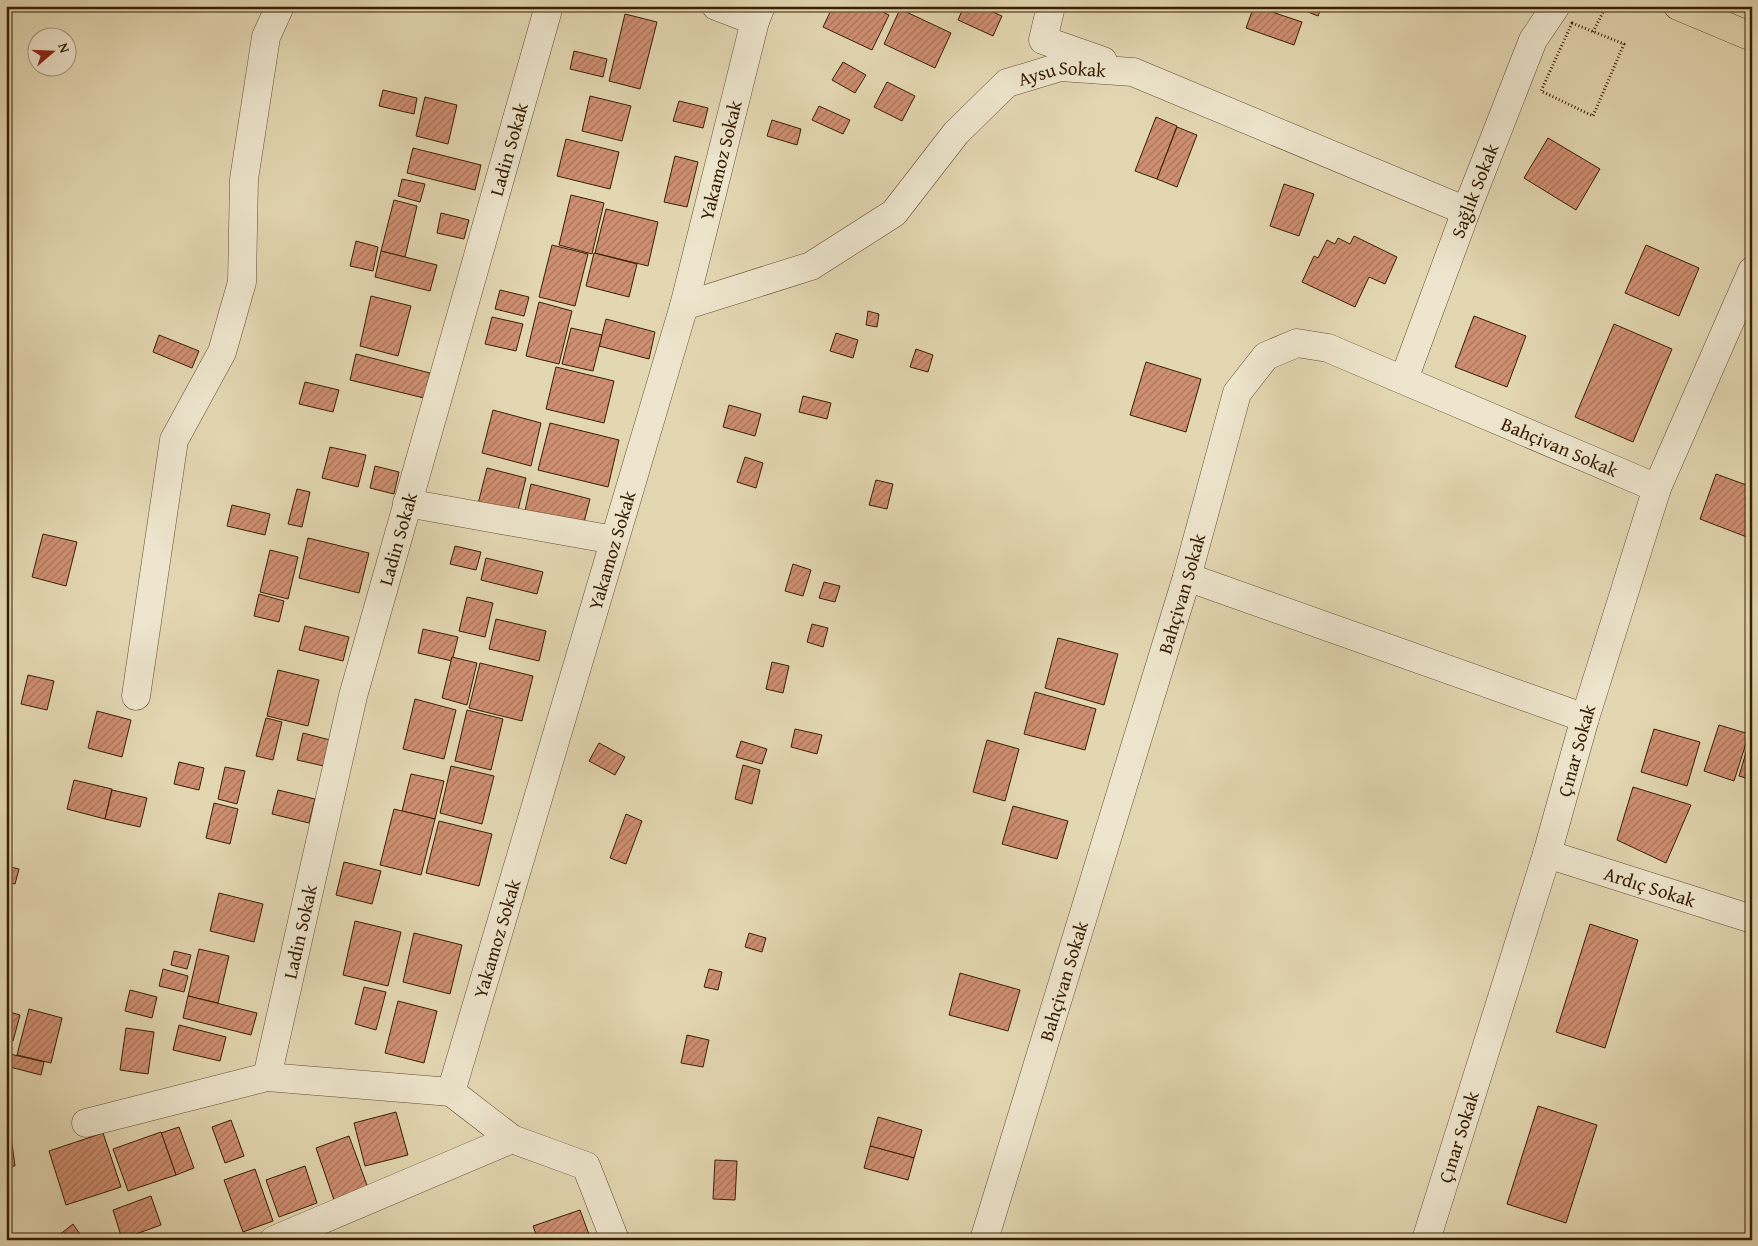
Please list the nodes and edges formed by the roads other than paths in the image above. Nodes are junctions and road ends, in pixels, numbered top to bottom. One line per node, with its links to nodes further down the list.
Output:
1 (280, 6): 18 (street)
2 (549, 6): 15 (street, Ladin Sokak)
3 (716, 6): 7 (street)
4 (1052, 6): 9 (street)
5 (1556, 6): 10 (street, Sağlık Sokak)
6 (1678, 6): 8 (main road)
7 (758, 14): 12 (street, Yakamoz Sokak)
8 (1752, 37)
9 (1133, 72): 10 (street, Aysu Sokak); 12 (street, Aysu Sokak)
10 (1466, 211): 13 (street, Sağlık Sokak)
11 (1752, 271): 14 (street, Çınar Sokak)
12 (684, 306): 16 (street, Yakamoz Sokak)
13 (1404, 379): 14 (street, Bahçivan Sokak); 17 (street, Bahçivan Sokak)
14 (1657, 488): 19 (street, Çınar Sokak)
15 (407, 503): 16 (street); 22 (street, Ladin Sokak)
16 (614, 540): 23 (street, Yakamoz Sokak)
17 (1187, 576): 19 (street); 28 (street, Bahçivan Sokak)
18 (136, 696)
19 (1584, 718): 20 (street, Çınar Sokak)
20 (1546, 854): 21 (street, Ardıç Sokak); 29 (street, Çınar Sokak)
21 (1752, 919)
22 (267, 1077): 23 (street); 24 (street)
23 (451, 1092): 25 (street)
24 (86, 1123)
25 (512, 1139): 26 (street); 27 (street)
26 (274, 1240)
27 (615, 1240)
28 (984, 1240)
29 (1426, 1240)

